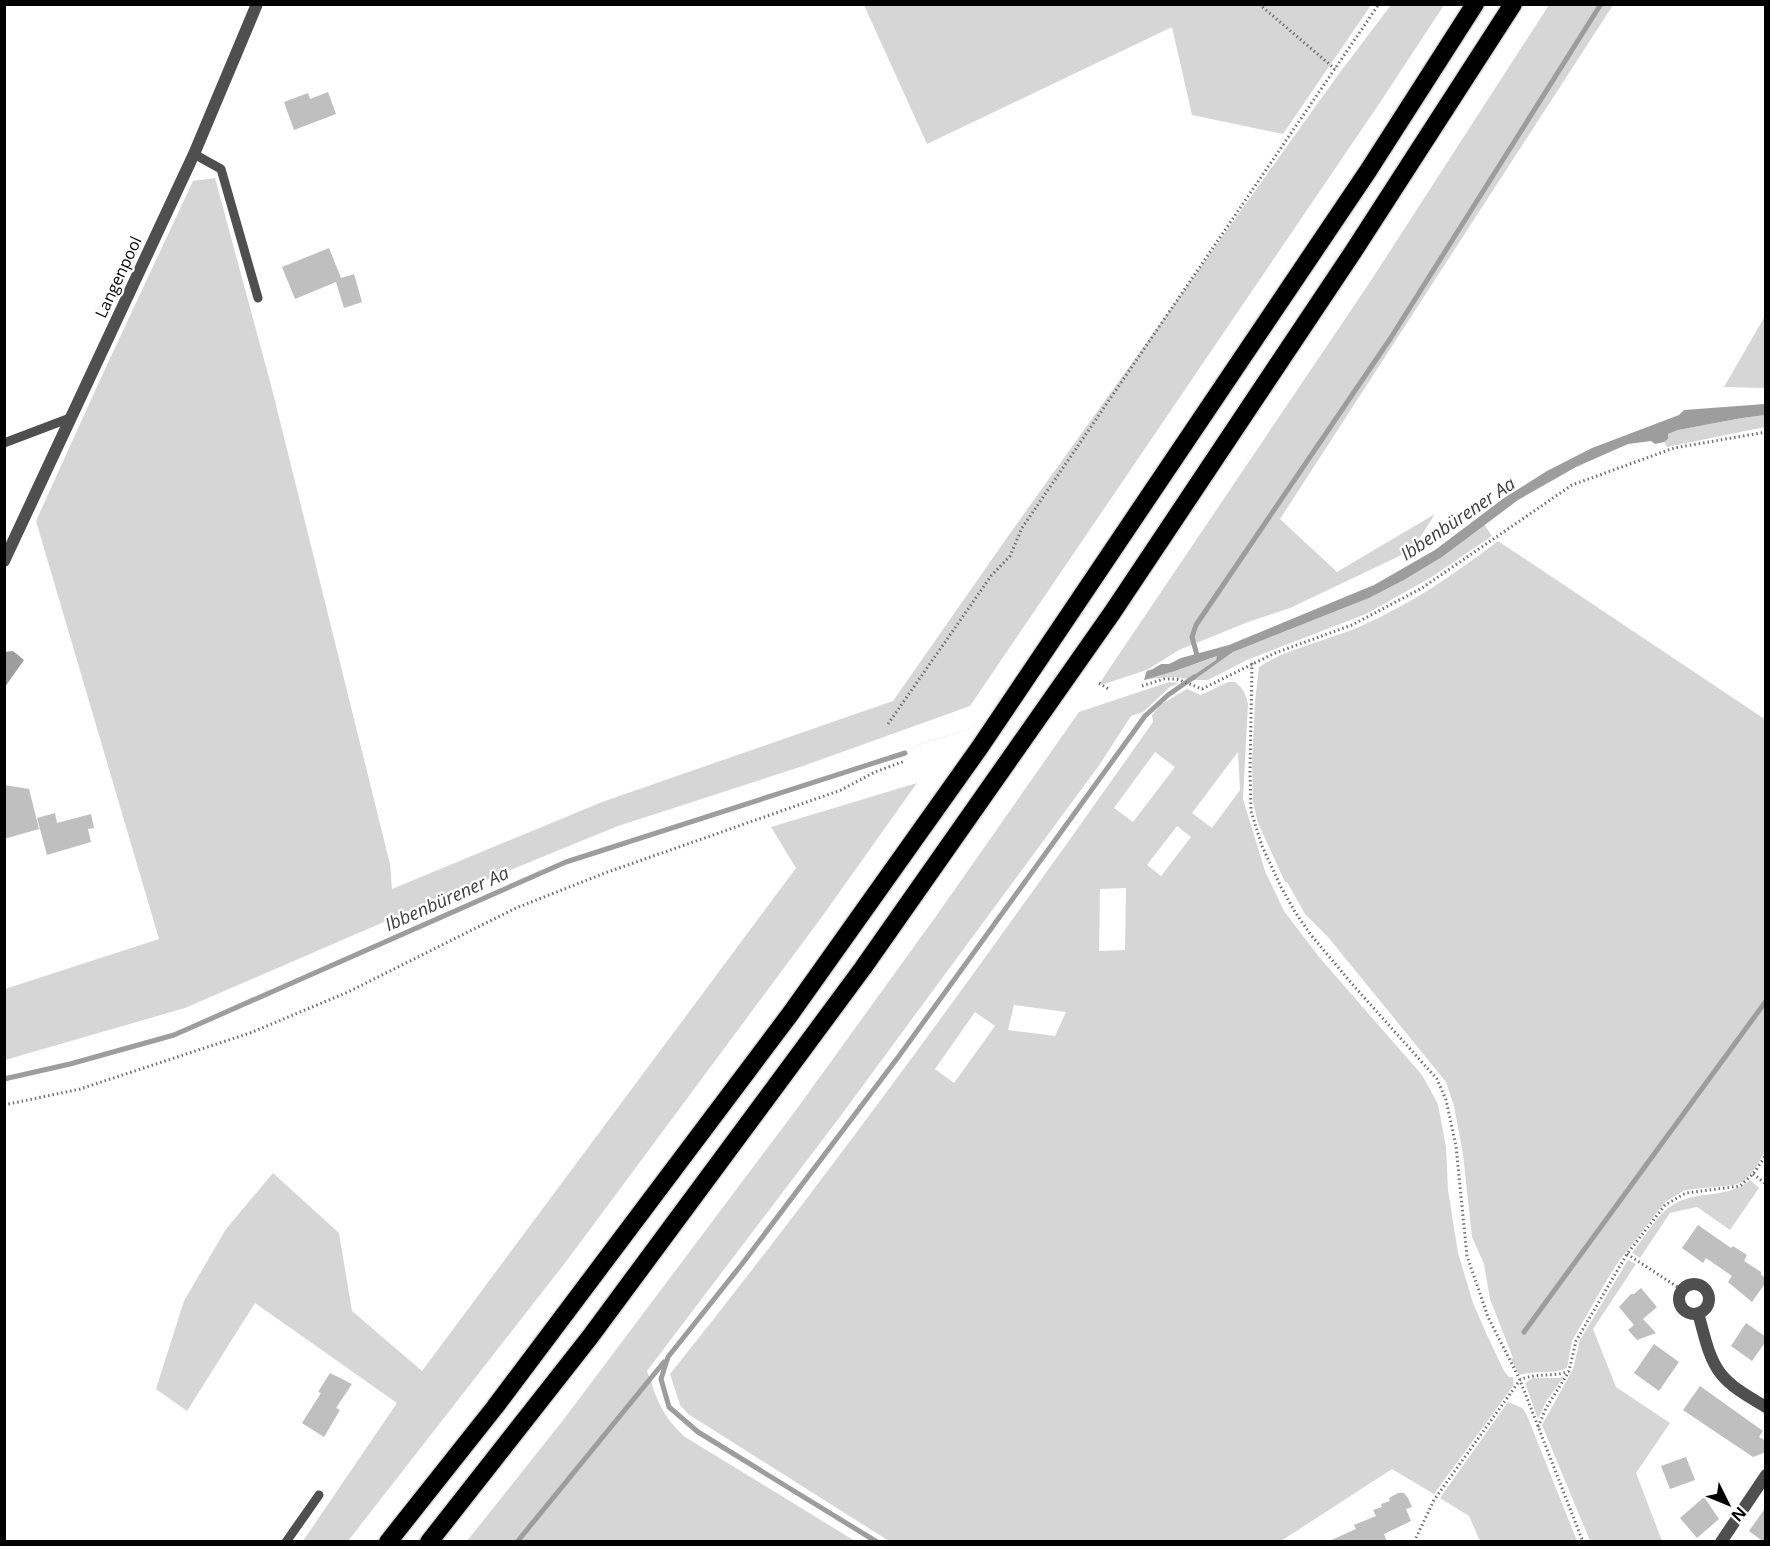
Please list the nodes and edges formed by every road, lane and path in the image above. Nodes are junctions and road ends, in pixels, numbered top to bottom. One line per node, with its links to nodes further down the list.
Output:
1 (257, 4): 7 (street, Langenpool)
2 (1259, 4): 6 (path)
3 (1379, 4): 6 (path)
4 (1475, 4): 33 (highway)
5 (1513, 4): 34 (highway)
6 (1335, 69): 17 (path)
7 (194, 154): 8 (lane); 9 (street, Langenpool)
8 (258, 298)
9 (70, 418): 11 (lane); 12 (street, Langenpool)
10 (1766, 432): 13 (path)
11 (4, 443)
12 (4, 561)
13 (1252, 663): 15 (path); 27 (path)
14 (1099, 682): 16 (path)
15 (1142, 686)
16 (1110, 690)
17 (888, 724)
18 (905, 761): 19 (path)
19 (4, 1105)
20 (1766, 1155): 21 (path)
21 (1753, 1174): 22 (path); 23 (path)
22 (1766, 1184)
23 (1627, 1254): 24 (path); 26 (path)
24 (1682, 1290): 25 (street); 25 (street)
25 (1698, 1313): 28 (street)
26 (1569, 1371): 27 (path); 29 (path)
27 (1520, 1380): 29 (path); 35 (path)
28 (1766, 1407)
29 (1538, 1428): 36 (path)
30 (1766, 1475): 37 (street)
31 (319, 1495): 32 (lane)
32 (286, 1542)
33 (388, 1542)
34 (429, 1542)
35 (1414, 1542)
36 (1582, 1542)
37 (1721, 1542)

